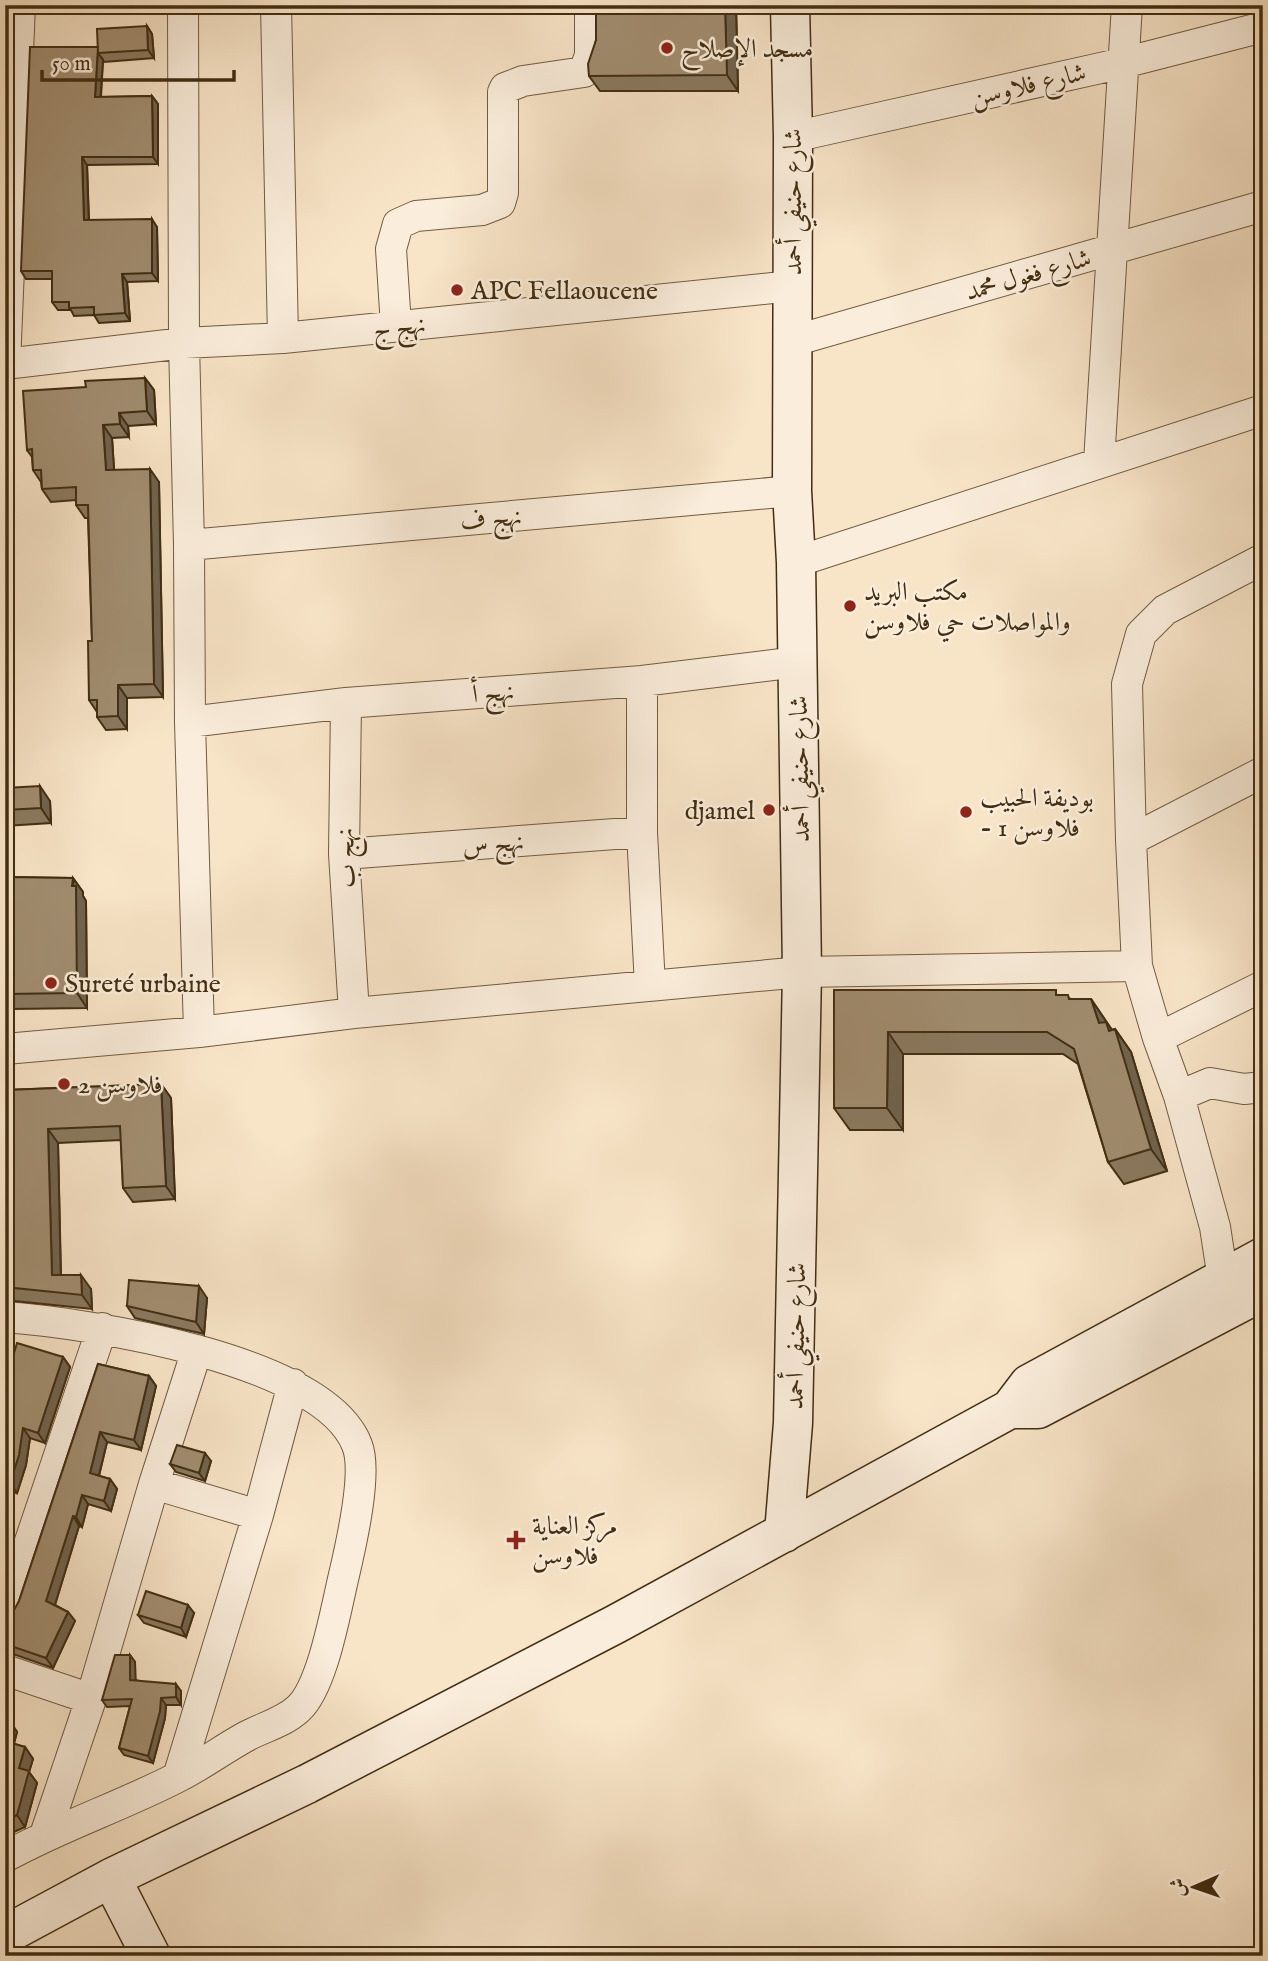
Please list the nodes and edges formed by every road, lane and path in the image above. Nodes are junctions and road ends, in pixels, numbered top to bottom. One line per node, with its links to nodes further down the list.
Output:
1 (20, 5): 17 (street)
2 (184, 5): 16 (street)
3 (276, 5): 14 (street)
4 (590, 5): 13 (street)
5 (790, 5): 9 (main road, شارع حنيفي أحمد)
6 (1127, 5): 8 (street)
7 (1263, 27): 8 (street, شارع فلاوسن)
8 (1123, 63): 9 (street, شارع فلاوسن); 11 (street)
9 (793, 137): 12 (main road, شارع حنيفي أحمد)
10 (1263, 206): 11 (street, شارع فغول محمد)
11 (1112, 250): 15 (street, شارع فغول محمد); 19 (street)
12 (792, 286): 13 (street, نهج ج); 15 (main road, شارع حنيفي أحمد)
13 (396, 326): 14 (street, نهج ج)
14 (283, 338): 16 (street, نهج ج)
15 (793, 341): 20 (main road, شارع حنيفي أحمد)
16 (184, 343): 17 (street, نهج ج); 21 (street)
17 (5, 364)
18 (1263, 410): 19 (street)
19 (1099, 462): 23 (street)
20 (792, 491): 21 (street, نهج ف); 23 (main road, شارع حنيفي أحمد)
21 (190, 545): 27 (street)
22 (1263, 559): 30 (street)
23 (796, 562): 24 (main road, شارع حنيفي أحمد)
24 (797, 662): 25 (street, نهج أ); 33 (main road, شارع حنيفي أحمد)
25 (642, 681): 26 (street, نهج أ); 29 (street)
26 (346, 703): 27 (street, نهج أ); 31 (street, نهج ب)
27 (190, 722): 37 (street)
28 (1263, 772): 30 (street)
29 (642, 832): 31 (street, نهج س); 34 (street)
30 (1131, 840): 32 (street)
31 (344, 854): 36 (street, نهج ب)
32 (1137, 966): 33 (street); 38 (street)
33 (802, 972): 34 (street); 52 (main road, شارع حنيفي أحمد)
34 (650, 986): 36 (street)
35 (1263, 986): 38 (street)
36 (354, 1013): 37 (street)
37 (199, 1032): 39 (street)
38 (1158, 1038): 41 (street)
39 (5, 1049)
40 (1263, 1087): 41 (street)
41 (1179, 1096): 43 (street)
42 (1263, 1257): 43 (main road)
43 (1223, 1279): 49 (main road)
44 (1263, 1291): 49 (main road)
45 (5, 1317): 46 (street)
46 (102, 1328): 47 (street); 53 (street)
47 (197, 1350): 48 (street); 50 (street)
48 (293, 1384): 51 (street); 56 (street)
49 (1010, 1409): 52 (main road)
50 (154, 1484): 51 (street); 55 (street)
51 (258, 1515): 56 (street)
52 (784, 1533): 59 (main road)
53 (5, 1615)
54 (5, 1670): 55 (street)
55 (91, 1699): 57 (street)
56 (178, 1777): 57 (street)
57 (45, 1835): 58 (street)
58 (5, 1857)
59 (110, 1878): 60 (main road); 61 (main road)
60 (5, 1935)
61 (151, 1956)

